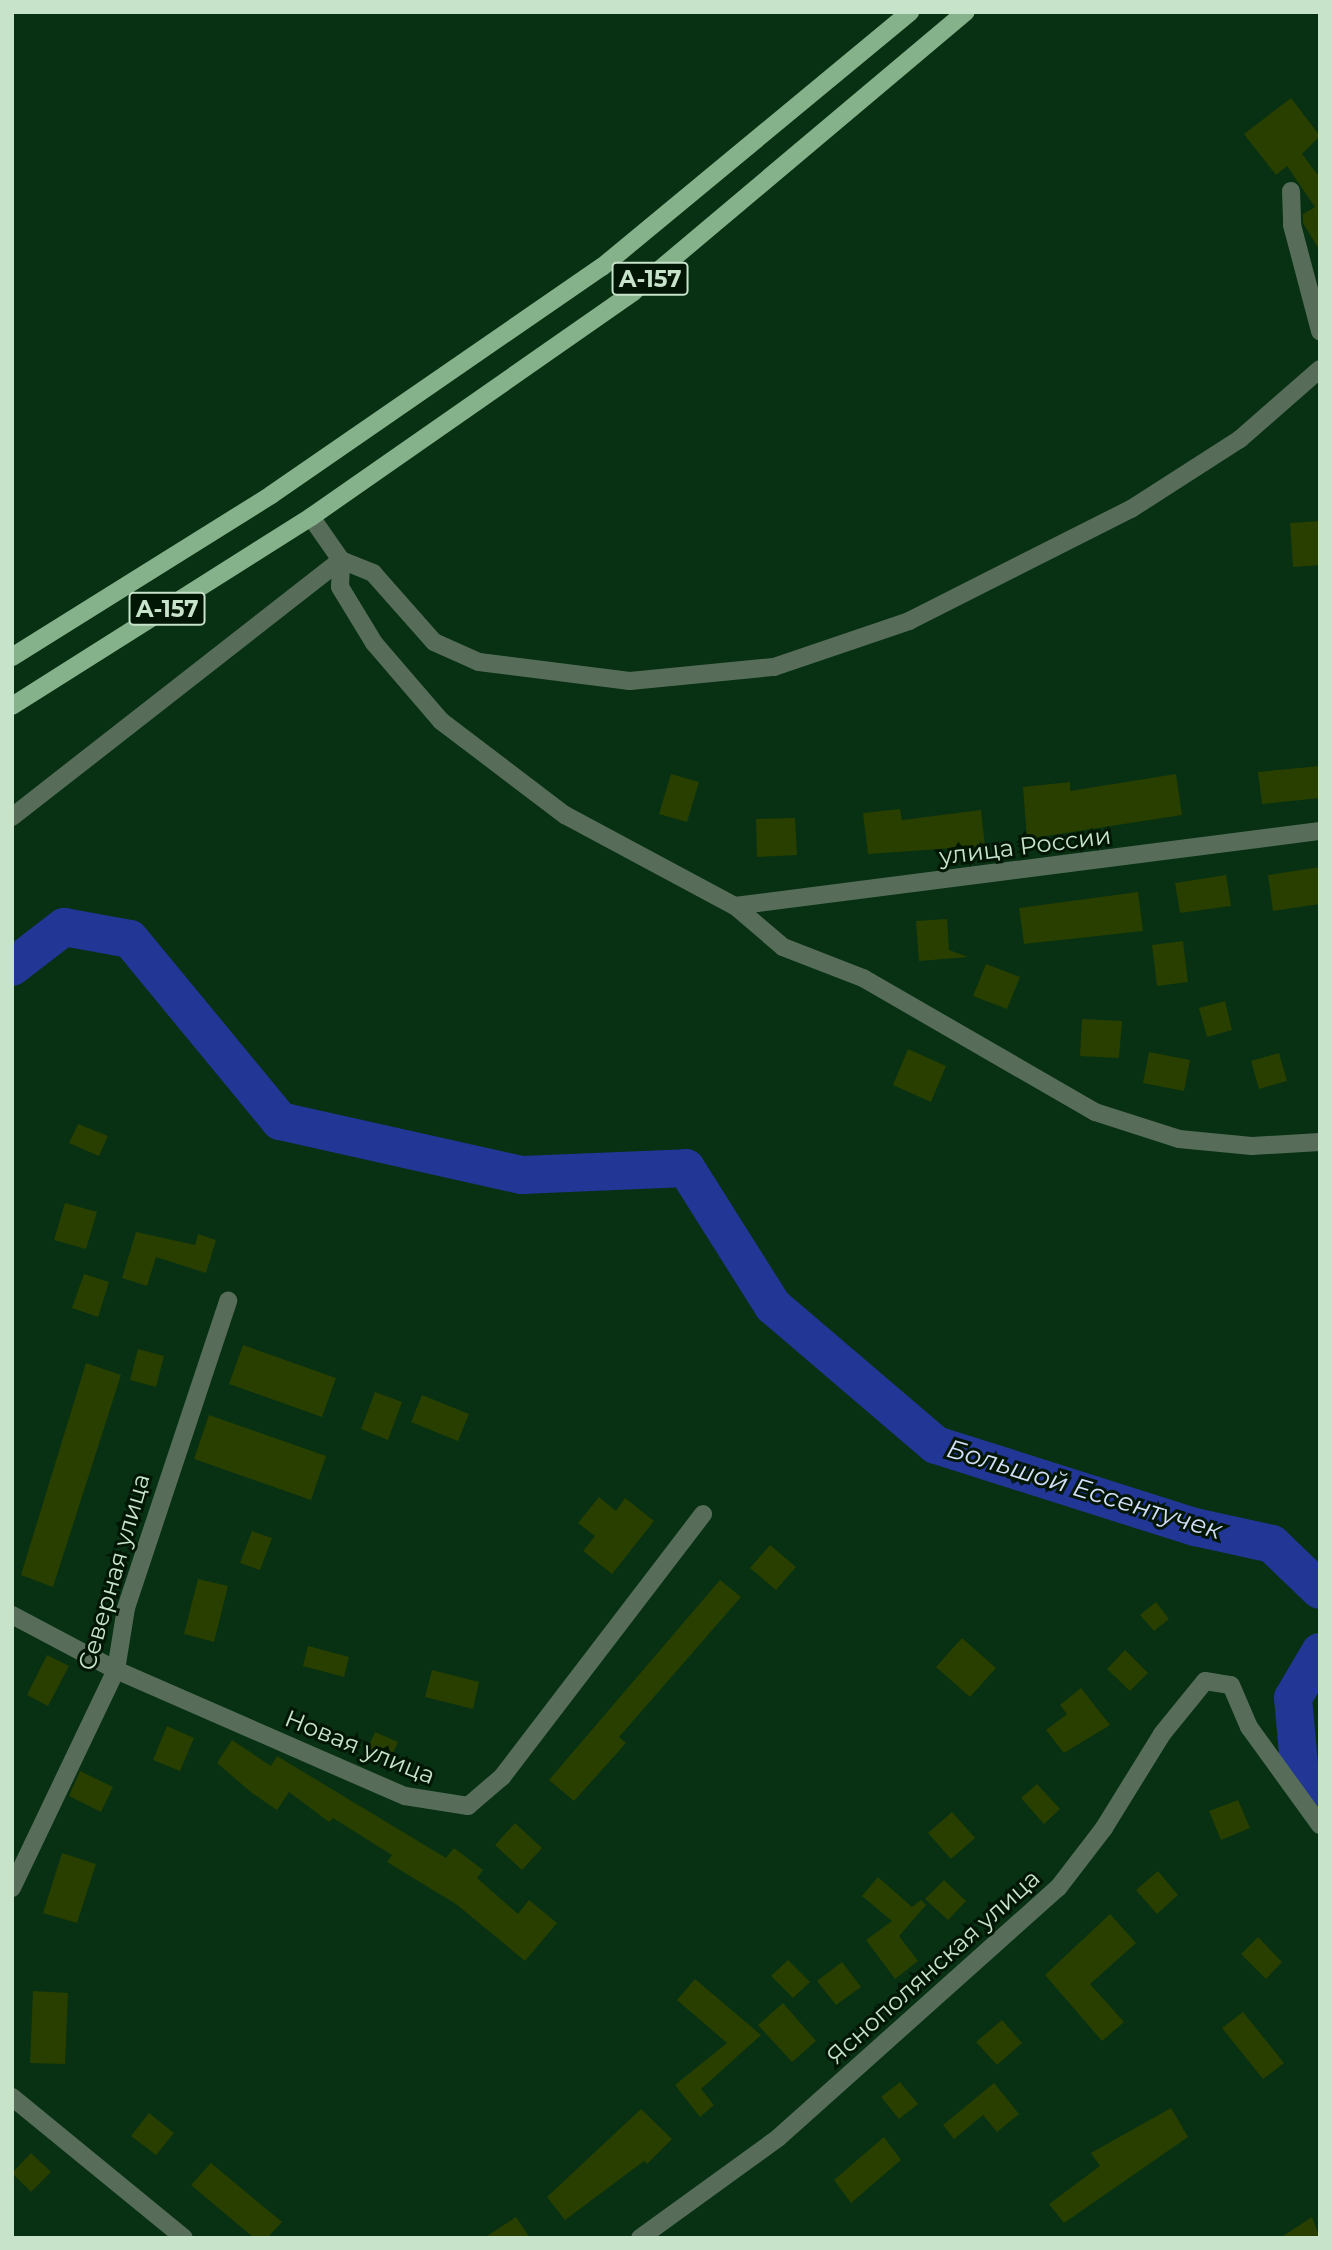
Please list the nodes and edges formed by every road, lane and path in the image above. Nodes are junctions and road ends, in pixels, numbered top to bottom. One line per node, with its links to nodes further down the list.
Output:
1 (910, 12): 8 (main road, А-157)
2 (966, 12): 6 (main road, А-157)
3 (1291, 191): 4 (street)
4 (1320, 331)
5 (1320, 369): 7 (street)
6 (311, 517): 7 (street); 9 (main road, А-157)
7 (341, 560): 10 (street); 12 (street)
8 (12, 657)
9 (12, 706)
10 (12, 817)
11 (1320, 831): 12 (street, улица России)
12 (735, 906): 13 (street)
13 (1320, 1142)
14 (228, 1301): 17 (street, Северная улица)
15 (703, 1514): 17 (street, Новая улица)
16 (12, 1615): 17 (street, Новая улица)
17 (116, 1670): 19 (street, Северная улица)
18 (1320, 1825): 22 (street, Яснополянская улица)
19 (12, 1888)
20 (12, 2097): 21 (street)
21 (184, 2238)
22 (640, 2238)

